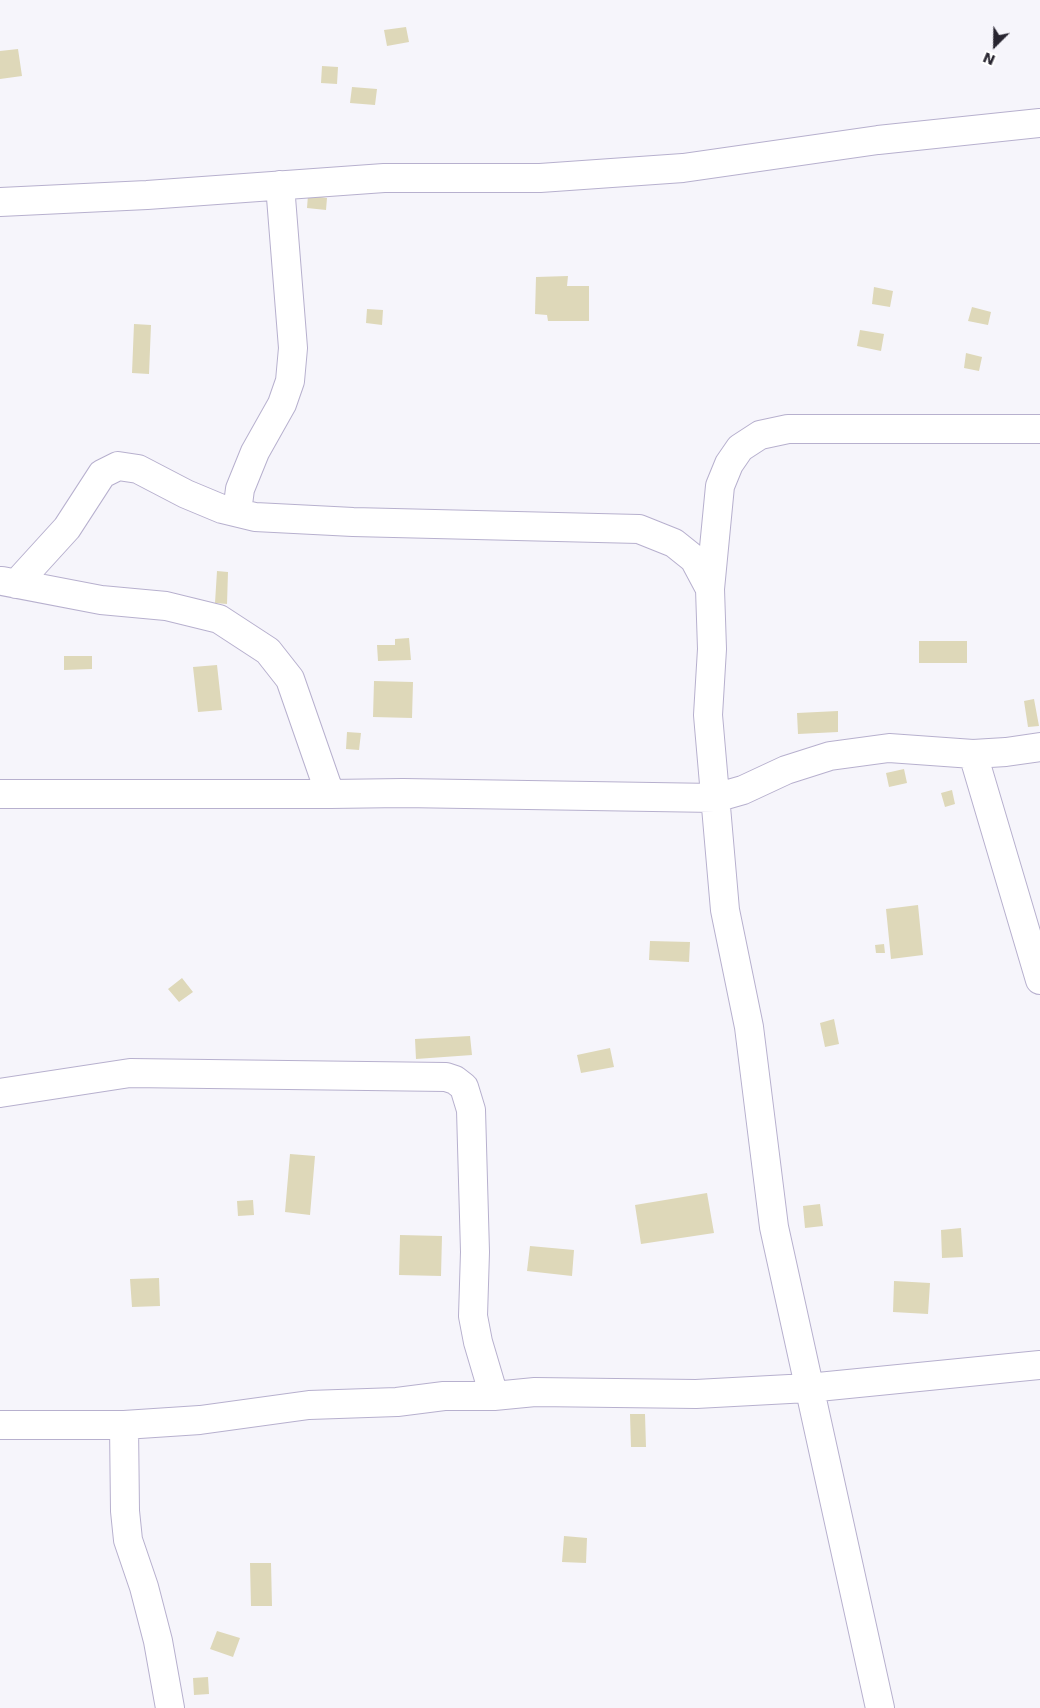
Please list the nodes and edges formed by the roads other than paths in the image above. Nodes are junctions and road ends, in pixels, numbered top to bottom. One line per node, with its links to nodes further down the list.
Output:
1 (1040, 123): 2 (street)
2 (280, 185): 3 (street); 5 (street)
3 (0, 202)
4 (1040, 429): 7 (street)
5 (237, 512): 6 (street); 7 (street)
6 (8, 582): 11 (street)
7 (710, 589): 12 (street)
8 (1040, 747): 9 (street)
9 (973, 754): 12 (street); 13 (street)
10 (0, 794): 11 (street)
11 (330, 794): 12 (street)
12 (715, 798): 16 (street)
13 (1040, 980)
14 (0, 1093): 17 (street)
15 (1040, 1365): 16 (street)
16 (808, 1388): 17 (street); 21 (street)
17 (494, 1396): 19 (street)
18 (0, 1425): 19 (street)
19 (124, 1425): 20 (street)
20 (170, 1708)
21 (880, 1708)

